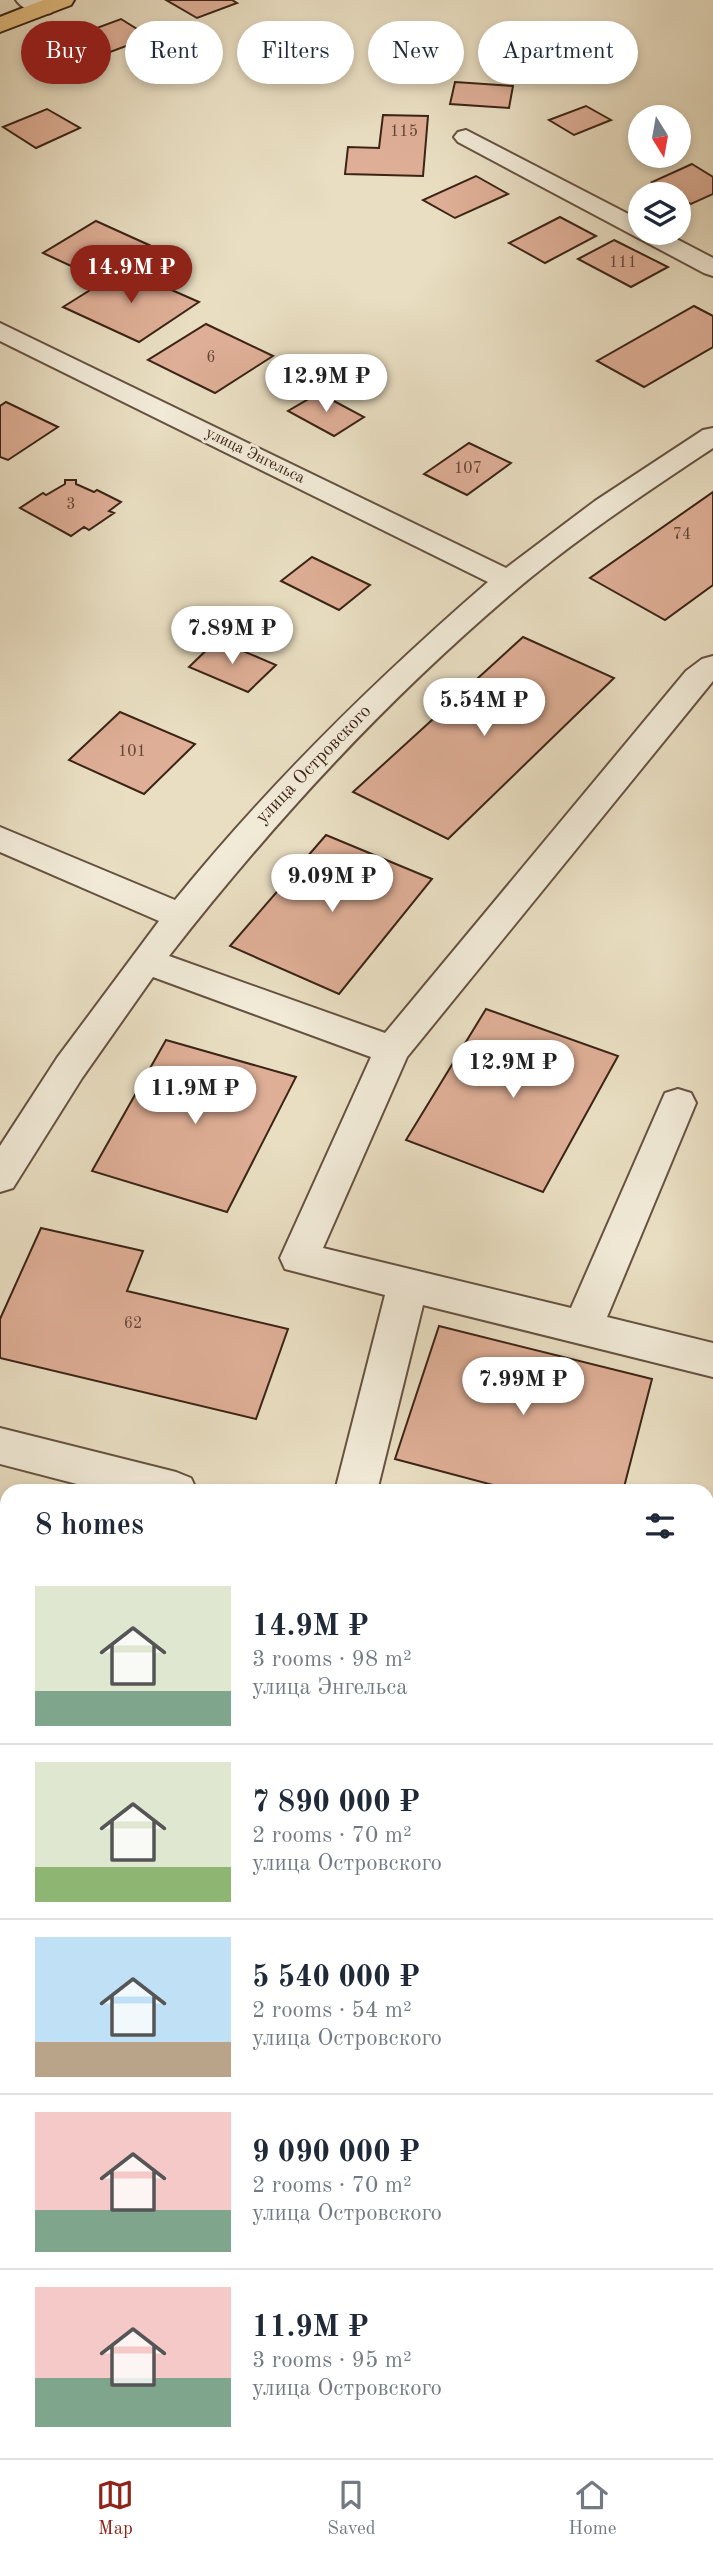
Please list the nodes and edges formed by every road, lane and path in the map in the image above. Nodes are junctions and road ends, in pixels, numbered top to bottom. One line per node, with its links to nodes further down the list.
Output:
1 (44, 3): 2 (main road)
2 (0, 25)
3 (466, 137): 4 (street)
4 (628, 224)
5 (669, 245): 6 (street)
6 (713, 268)
7 (0, 331): 9 (street, улица Энгельса)
8 (713, 436): 9 (street, улица Островского)
9 (509, 581): 12 (street, улица Островского)
10 (713, 666): 14 (street)
11 (0, 839): 12 (street)
12 (180, 916): 13 (street, улица Островского)
13 (146, 961): 14 (street); 16 (street, улица Островского)
14 (392, 1051): 17 (street)
15 (678, 1103): 18 (street)
16 (0, 1177)
17 (408, 1284): 18 (street); 22 (street)
18 (583, 1328): 19 (street)
19 (713, 1360)
20 (0, 1446): 21 (street)
21 (149, 1484)
22 (358, 1484)

